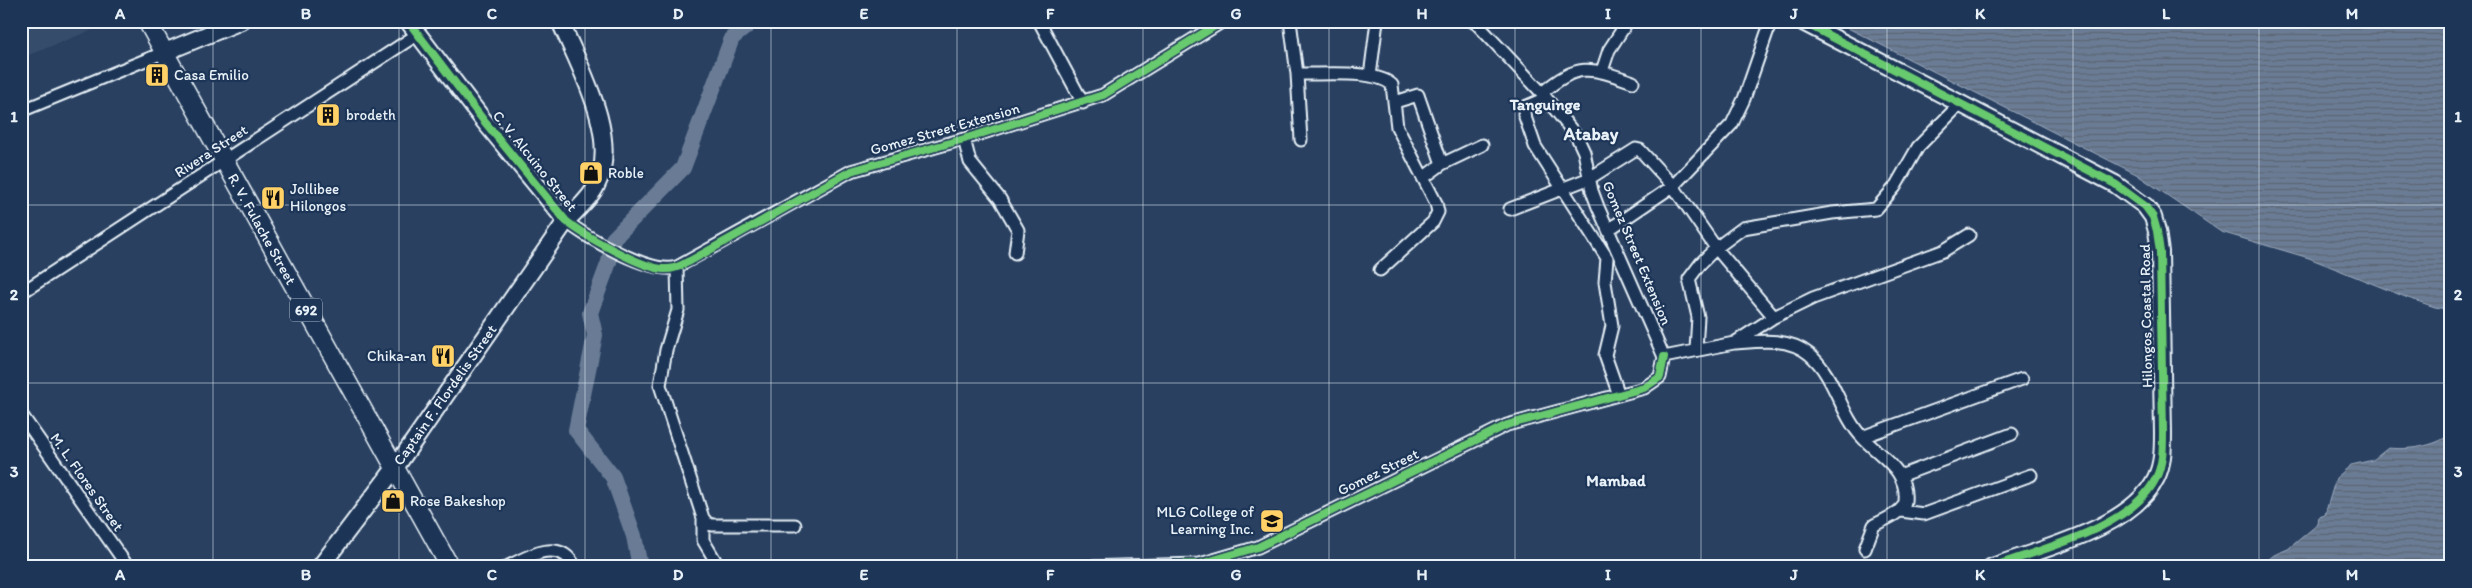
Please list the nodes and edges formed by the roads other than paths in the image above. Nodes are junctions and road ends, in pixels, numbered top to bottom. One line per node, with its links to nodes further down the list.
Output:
1 (147, 21): 13 (main road, R. V. Fulache Street / 692)
2 (241, 21): 13 (street)
3 (560, 21): 33 (street, Captain F. Flordelis Street)
4 (1039, 21): 20 (street)
5 (1223, 21): 20 (street, Gomez Street Extension)
6 (1290, 21): 15 (street)
7 (1377, 21): 16 (street)
8 (1472, 21): 18 (street, Gomez Street Extension)
9 (1771, 21): 30 (street)
10 (1801, 21): 21 (street, Hilongos Coastal Road)
11 (1626, 24): 14 (street)
12 (413, 28): 26 (street, Rivera Street); 33 (street, C. V. Alcuino Street)
13 (165, 52): 22 (street); 26 (main road, R. V. Fulache Street / 692)
14 (1602, 71): 17 (street); 18 (street)
15 (1297, 74): 16 (street); 24 (street)
16 (1370, 76): 19 (street)
17 (1633, 82)
18 (1544, 96): 29 (street, Gomez Street Extension); 31 (street)
19 (1395, 102): 27 (street); 28 (street)
20 (1083, 103): 23 (street, Gomez Street Extension)
21 (1960, 104): 36 (street); 64 (street, Hilongos Coastal Road)
22 (21, 111)
23 (964, 139): 37 (street); 38 (street, Gomez Street Extension)
24 (1301, 140)
25 (1482, 145): 27 (street)
26 (225, 160): 40 (street, Rivera Street); 50 (main road, R. V. Fulache Street / 692)
27 (1442, 164): 28 (street)
28 (1423, 178): 39 (street)
29 (1590, 178): 30 (street); 31 (street); 34 (street, Gomez Street Extension)
30 (1673, 186): 34 (street); 36 (street)
31 (1564, 189): 32 (street); 46 (street)
32 (1510, 209)
33 (566, 221): 38 (street, C. V. Alcuino Street); 50 (street, Captain F. Flordelis Street)
34 (1608, 230): 44 (street, Gomez Street Extension)
35 (1969, 235): 41 (street)
36 (1716, 248): 41 (street); 43 (street)
37 (1015, 253)
38 (677, 268): 54 (street)
39 (1380, 270)
40 (21, 293)
41 (1774, 317): 42 (street)
42 (1734, 343): 43 (street); 49 (street)
43 (1696, 349): 44 (street)
44 (1664, 357): 46 (street, Gomez Street)
45 (2022, 379): 49 (street)
46 (1619, 395): 63 (street, Gomez Street)
47 (21, 414): 57 (street, M. L. Flores Street)
48 (2012, 434): 52 (street)
49 (1862, 438): 52 (street)
50 (395, 468): 58 (street, Captain F. Flordelis Street); 59 (main road, R. V. Fulache Street / 692)
51 (2031, 475): 53 (street)
52 (1900, 476): 53 (street)
53 (1901, 511): 56 (street)
54 (703, 518): 55 (street); 62 (street)
55 (795, 524)
56 (1865, 549)
57 (128, 567)
58 (320, 567)
59 (450, 567)
60 (507, 567): 61 (street)
61 (575, 567)
62 (719, 567)
63 (1083, 567)
64 (1992, 567)

